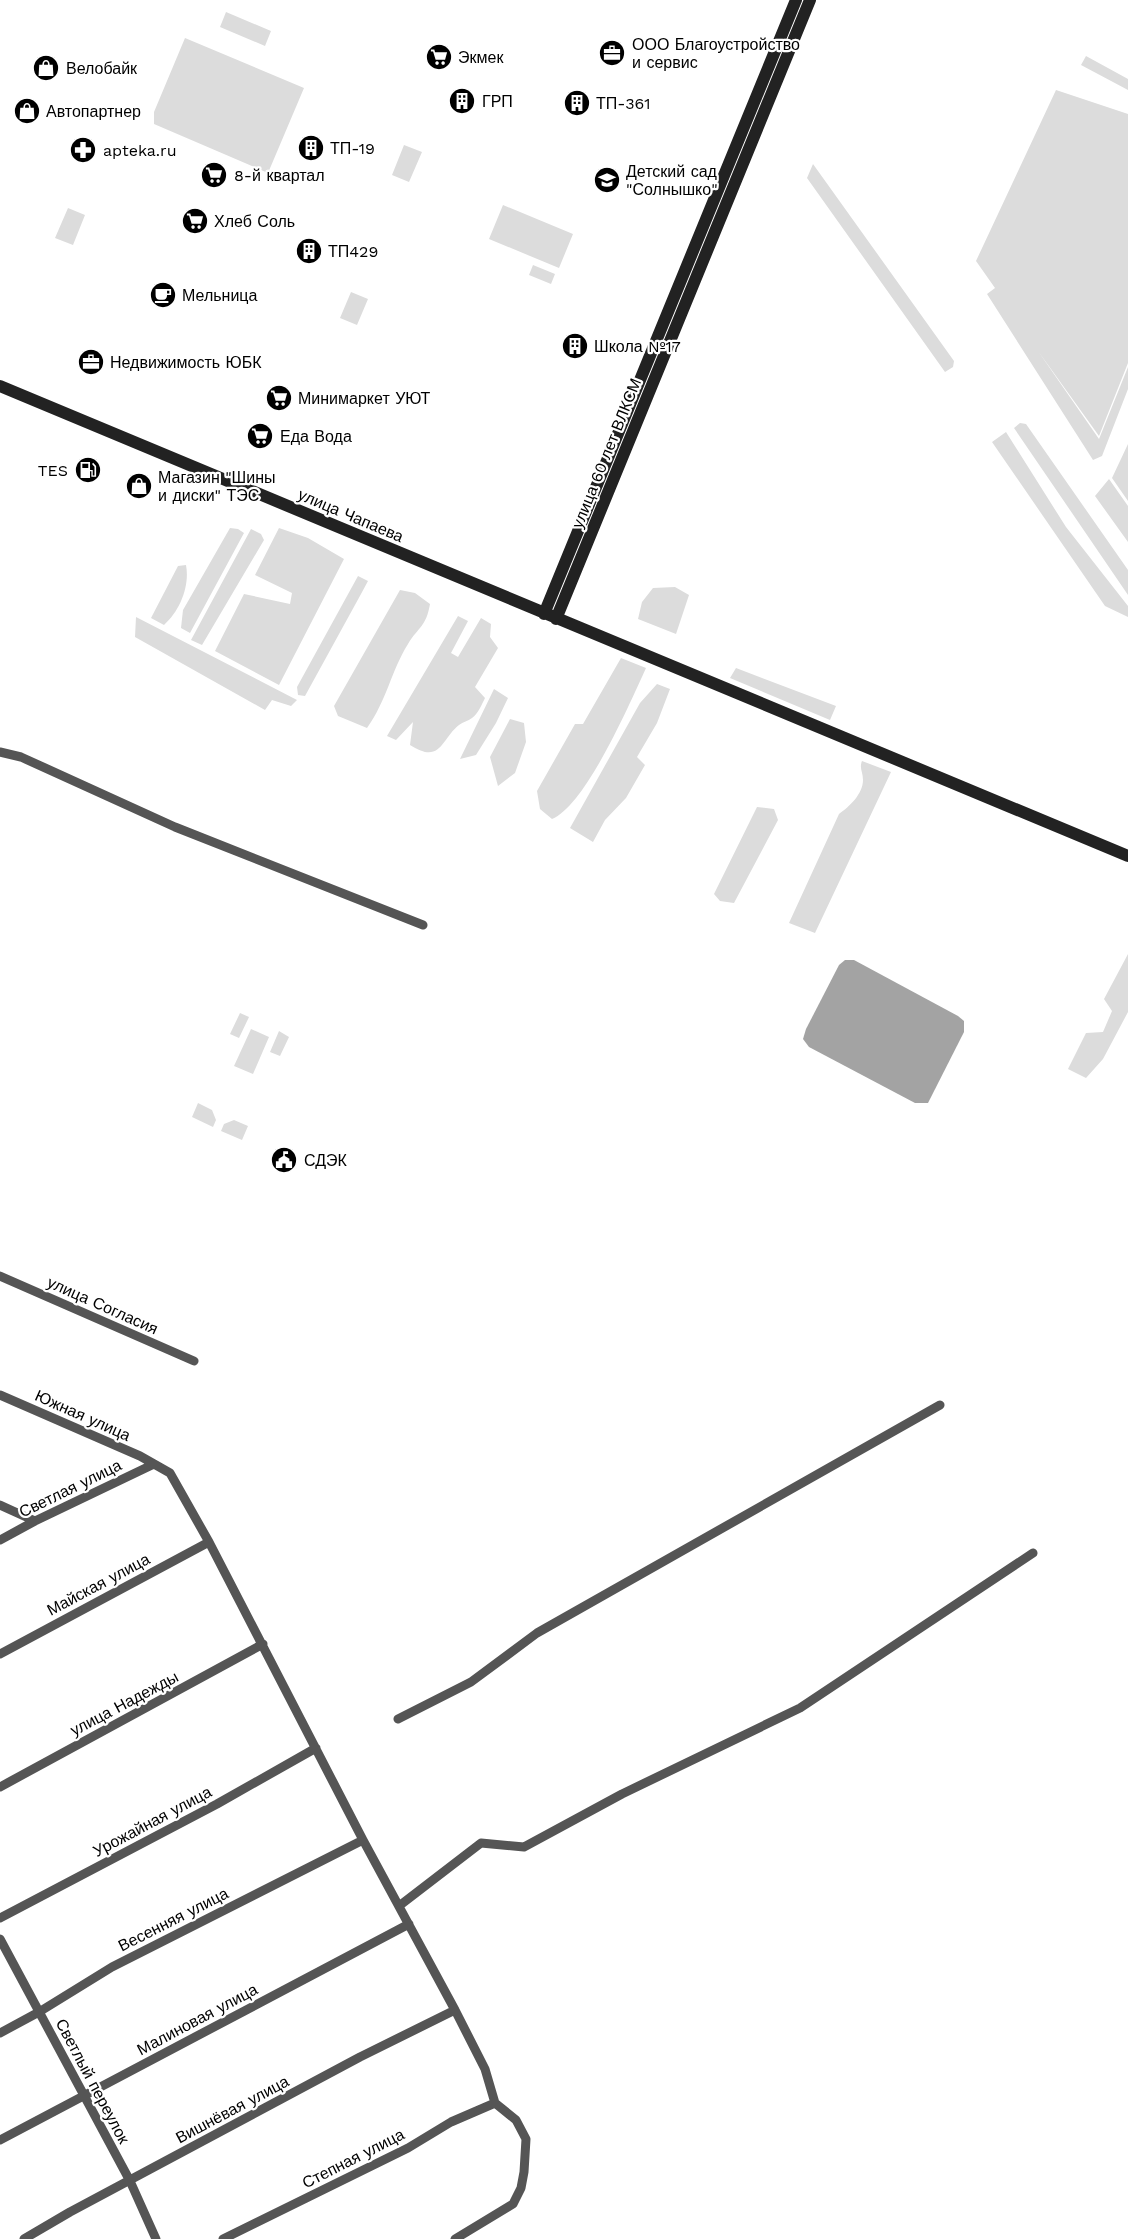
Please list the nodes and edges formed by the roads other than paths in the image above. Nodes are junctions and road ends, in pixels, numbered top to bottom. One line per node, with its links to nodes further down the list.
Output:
1 (796, 0): 4 (street, улица 60 лет ВЛКСМ)
2 (810, 0): 5 (street, улица 60 лет ВЛКСМ)
3 (0, 386): 4 (street, улица Чапаева)
4 (544, 614): 5 (street, улица Чапаева)
5 (556, 619): 7 (street, улица Чапаева)
6 (0, 752): 8 (street)
7 (1128, 856)
8 (423, 925)
9 (0, 1276): 10 (street, улица Согласия)
10 (194, 1361)
11 (0, 1395): 13 (street, Южная улица)
12 (940, 1405): 21 (street)
13 (154, 1464): 15 (street, Светлая улица); 17 (street, Южная улица)
14 (0, 1505): 15 (street)
15 (35, 1521): 16 (street, Светлая улица)
16 (0, 1540)
17 (209, 1542): 19 (street, Южная улица); 20 (street, Майская улица)
18 (1034, 1553): 25 (street)
19 (263, 1644): 22 (street, Южная улица); 23 (street, улица Надежды)
20 (0, 1654)
21 (398, 1719)
22 (316, 1748): 24 (street, Южная улица); 26 (street, Урожайная улица)
23 (0, 1787)
24 (363, 1840): 25 (street, Южная улица); 30 (street, Весенняя улица)
25 (399, 1906): 27 (street, Южная улица)
26 (0, 1918)
27 (409, 1924): 29 (street, Южная улица); 32 (street, Малиновая улица)
28 (0, 1939): 30 (street, Светлый переулок)
29 (455, 2010): 33 (street, Южная улица); 35 (street, Вишнёвая улица)
30 (39, 2012): 31 (street, Весенняя улица); 32 (street, Светлый переулок)
31 (0, 2033)
32 (84, 2095): 34 (street, Малиновая улица); 35 (street, Светлый переулок)
33 (495, 2103): 38 (street, Степная улица); 39 (street)
34 (0, 2140)
35 (130, 2181): 36 (street, Вишнёвая улица); 37 (street, Светлый переулок)
36 (24, 2239)
37 (156, 2239)
38 (223, 2239)
39 (456, 2239)

